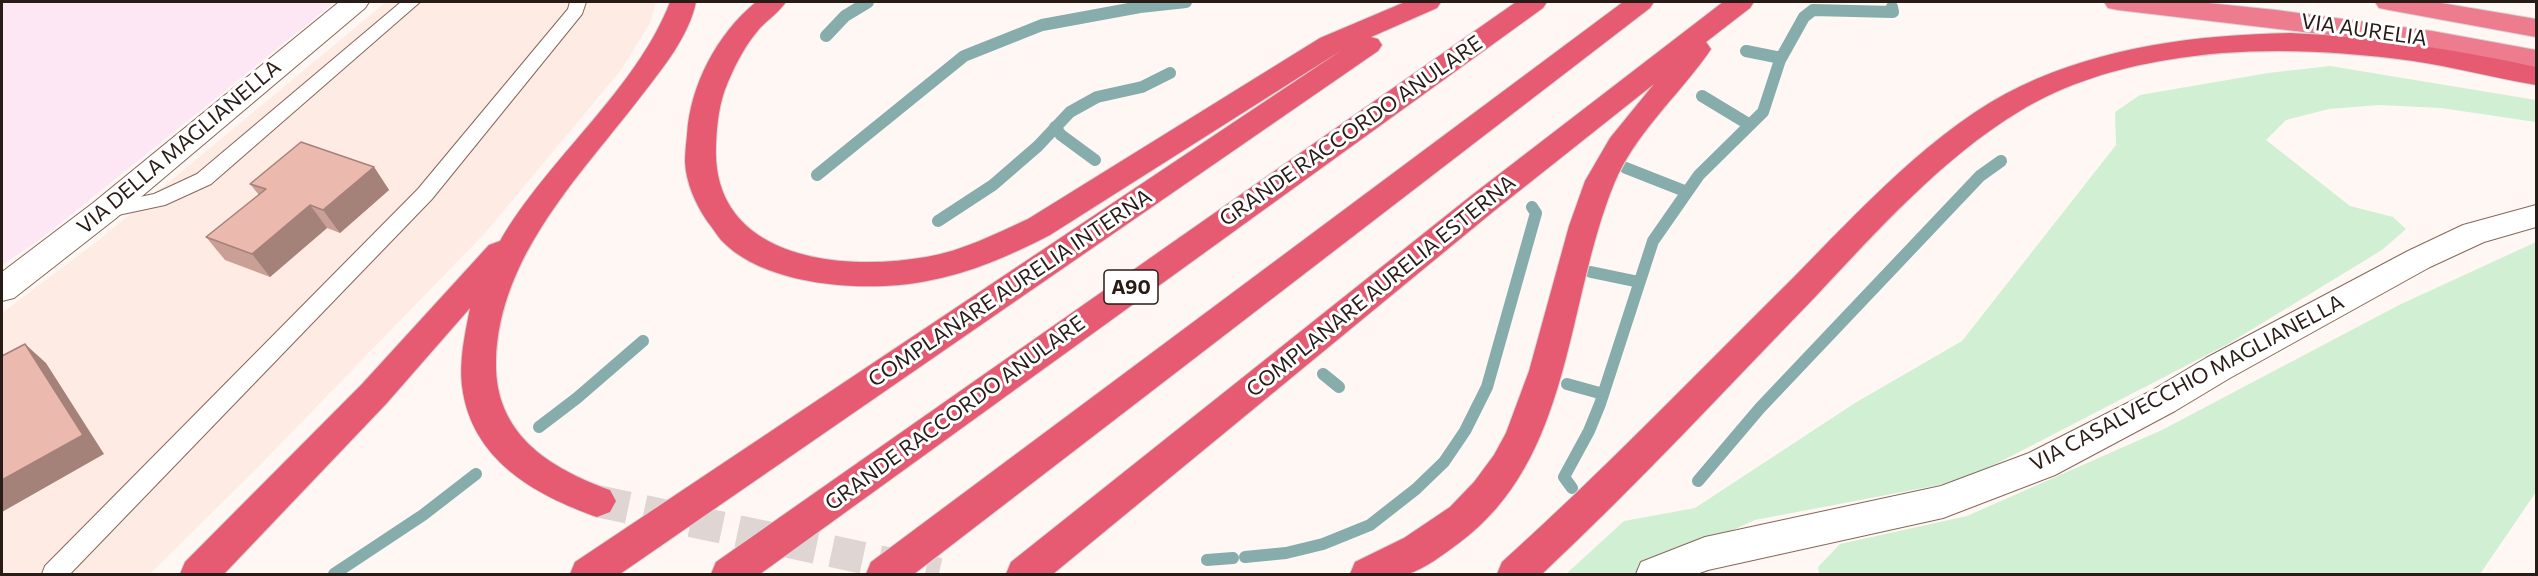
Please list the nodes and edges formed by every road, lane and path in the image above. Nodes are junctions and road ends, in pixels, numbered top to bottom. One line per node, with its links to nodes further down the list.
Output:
1 (355, 2): 16 (street, VIA DELLA MAGLIANELLA)
2 (411, 2): 16 (lane)
3 (578, 2): 21 (lane)
4 (683, 2): 18 (highway)
5 (772, 2): 6 (highway)
6 (1427, 2)
7 (1431, 2): 23 (highway, COMPLANARE AURELIA INTERNA)
8 (1533, 2): 24 (highway, GRANDE RACCORDO ANULARE / A90)
9 (1640, 2): 25 (highway)
10 (2118, 2): 14 (highway, VIA AURELIA)
11 (2389, 2): 13 (highway, VIA AURELIA)
12 (1729, 10): 26 (highway, COMPLANARE AURELIA ESTERNA); 27 (highway)
13 (2536, 28)
14 (2536, 59)
15 (2536, 75): 28 (highway)
16 (104, 211): 19 (street, VIA DELLA MAGLIANELLA)
17 (2536, 216): 29 (street, VIA CASALVECCHIO MAGLIANELLA)
18 (527, 223): 20 (highway); 22 (highway)
19 (2, 289)
20 (597, 501)
21 (54, 574)
22 (199, 574)
23 (589, 574)
24 (730, 574)
25 (885, 574)
26 (1025, 574)
27 (1369, 574)
28 (1516, 574)
29 (1655, 574)

